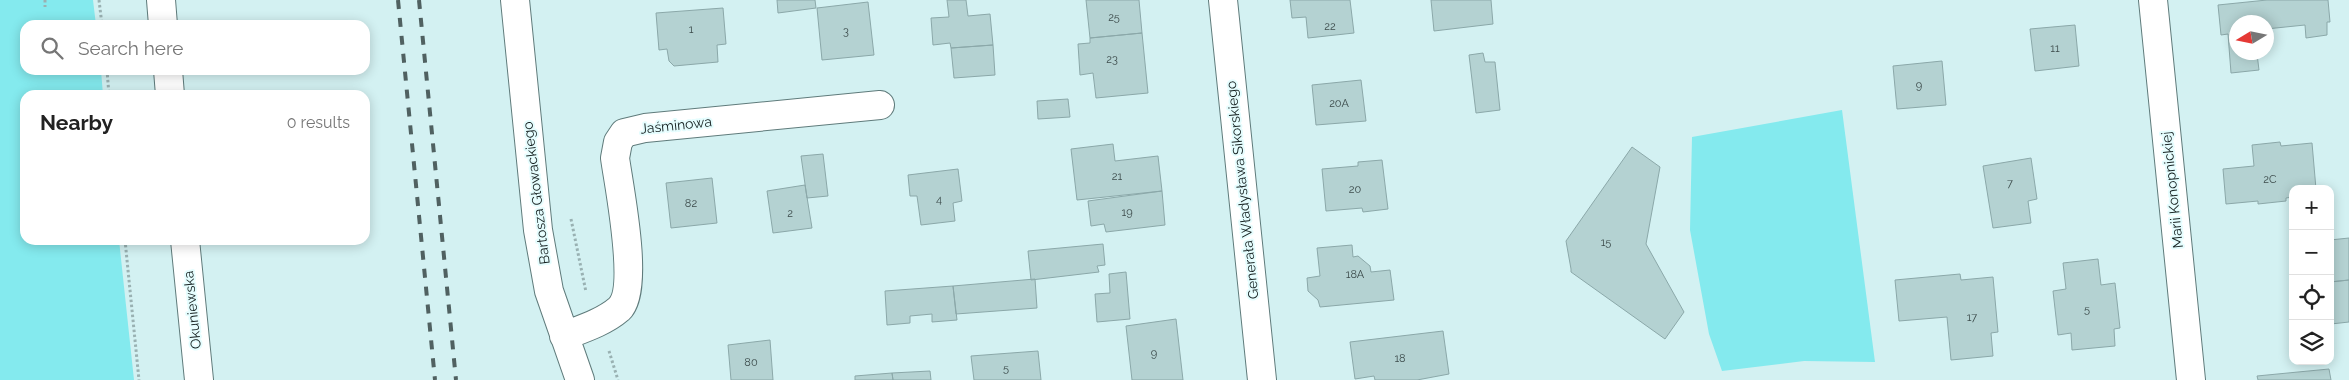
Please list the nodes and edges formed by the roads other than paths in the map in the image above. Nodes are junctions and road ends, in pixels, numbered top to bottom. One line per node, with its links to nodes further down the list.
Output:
1 (161, 0): 5 (street)
2 (515, 0): 10 (street, Bartosza Głowackiego)
3 (1223, 0): 13 (street, Generała Władysława Sikorskiego)
4 (2153, 0): 14 (street, Marii Konopnickiej)
5 (163, 20)
6 (168, 75): 7 (street)
7 (170, 90)
8 (880, 105): 10 (street, Jaśminowa)
9 (185, 245): 11 (street, Okuniewska)
10 (564, 336): 12 (street, Bartosza Głowackiego)
11 (199, 380)
12 (580, 380)
13 (1262, 380)
14 (2191, 380)

